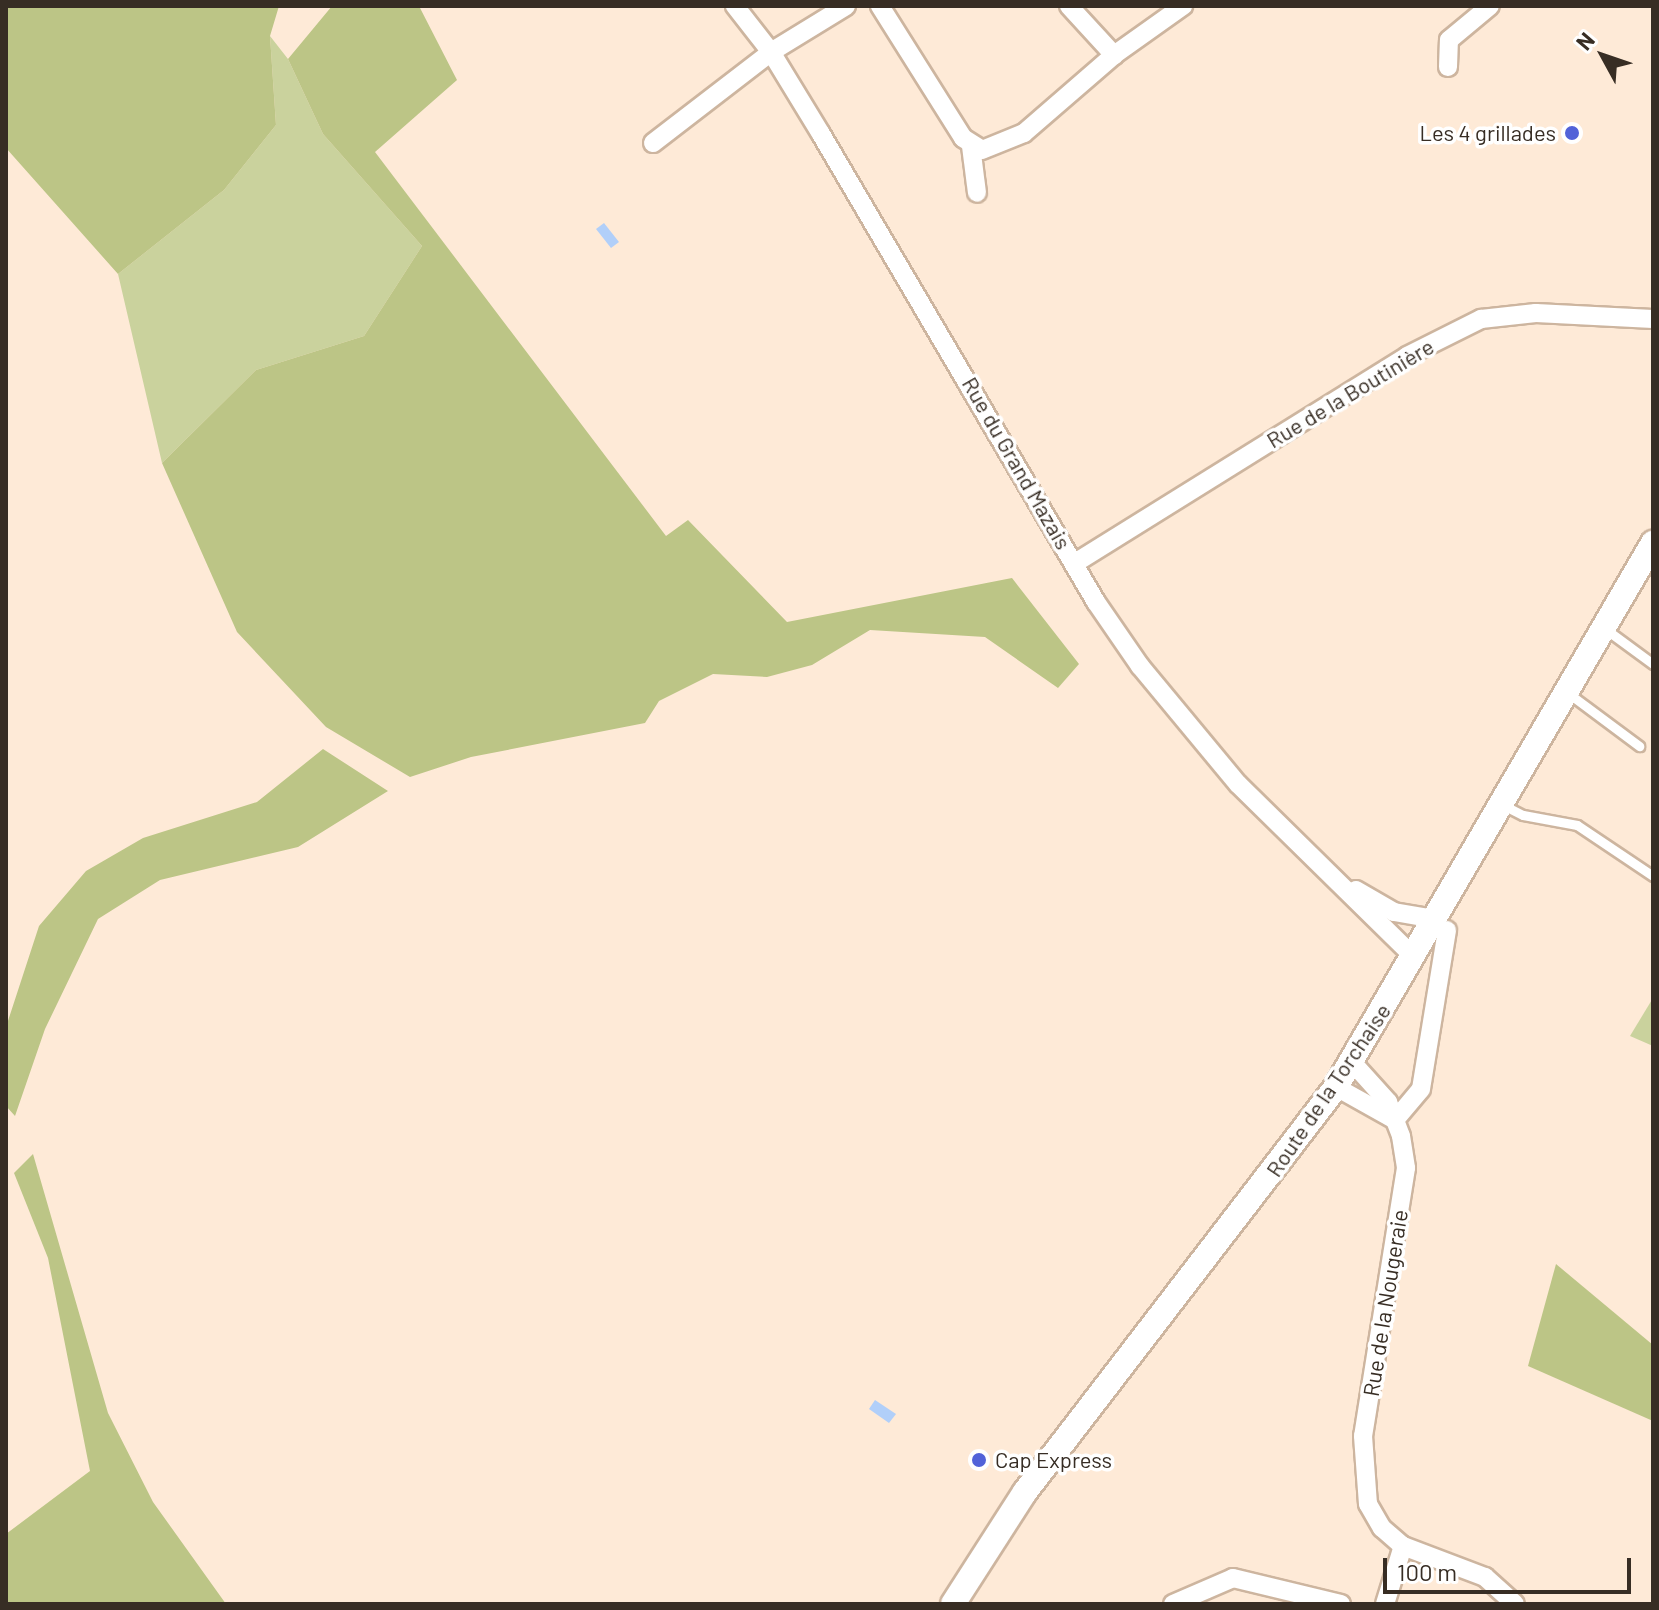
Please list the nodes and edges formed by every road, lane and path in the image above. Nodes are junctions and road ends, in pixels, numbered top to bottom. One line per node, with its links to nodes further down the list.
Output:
1 (735, 6): 7 (street, Rue du Grand Mazais)
2 (846, 6): 7 (street)
3 (880, 6): 11 (street)
4 (1069, 6): 8 (street)
5 (1183, 6): 8 (street)
6 (1490, 6): 9 (street)
7 (771, 52): 10 (street); 15 (street, Rue du Grand Mazais)
8 (1114, 55): 11 (street)
9 (1448, 67)
10 (653, 143)
11 (971, 146): 12 (street)
12 (977, 193)
13 (1653, 319): 15 (street, Rue de la Boutinière)
14 (1653, 543): 16 (main road, Route de la Torchaise)
15 (1075, 563): 22 (street, Rue du Grand Mazais)
16 (1604, 627): 17 (lane); 18 (main road, Route de la Torchaise)
17 (1653, 664)
18 (1566, 691): 19 (lane); 20 (main road, Route de la Torchaise)
19 (1639, 746)
20 (1500, 803): 21 (lane); 23 (main road, Route de la Torchaise)
21 (1653, 876)
22 (1346, 885): 23 (street, Rue du Grand Mazais); 24 (street, Rue du Grand Mazais)
23 (1441, 925): 24 (main road, Route de la Torchaise); 27 (street)
24 (1414, 957): 25 (main road, Route de la Torchaise)
25 (1352, 1062): 26 (main road, Route de la Torchaise); 27 (street, Rue de la Nougeraie)
26 (1336, 1087): 27 (street); 29 (main road, Route de la Torchaise)
27 (1395, 1120): 28 (street, Rue de la Nougeraie)
28 (1403, 1546): 32 (street); 33 (street, Rue de la Nougeraie)
29 (953, 1604)
30 (1173, 1604): 31 (street)
31 (1341, 1604)
32 (1385, 1604)
33 (1517, 1604): 34 (street)
34 (1532, 1604)

